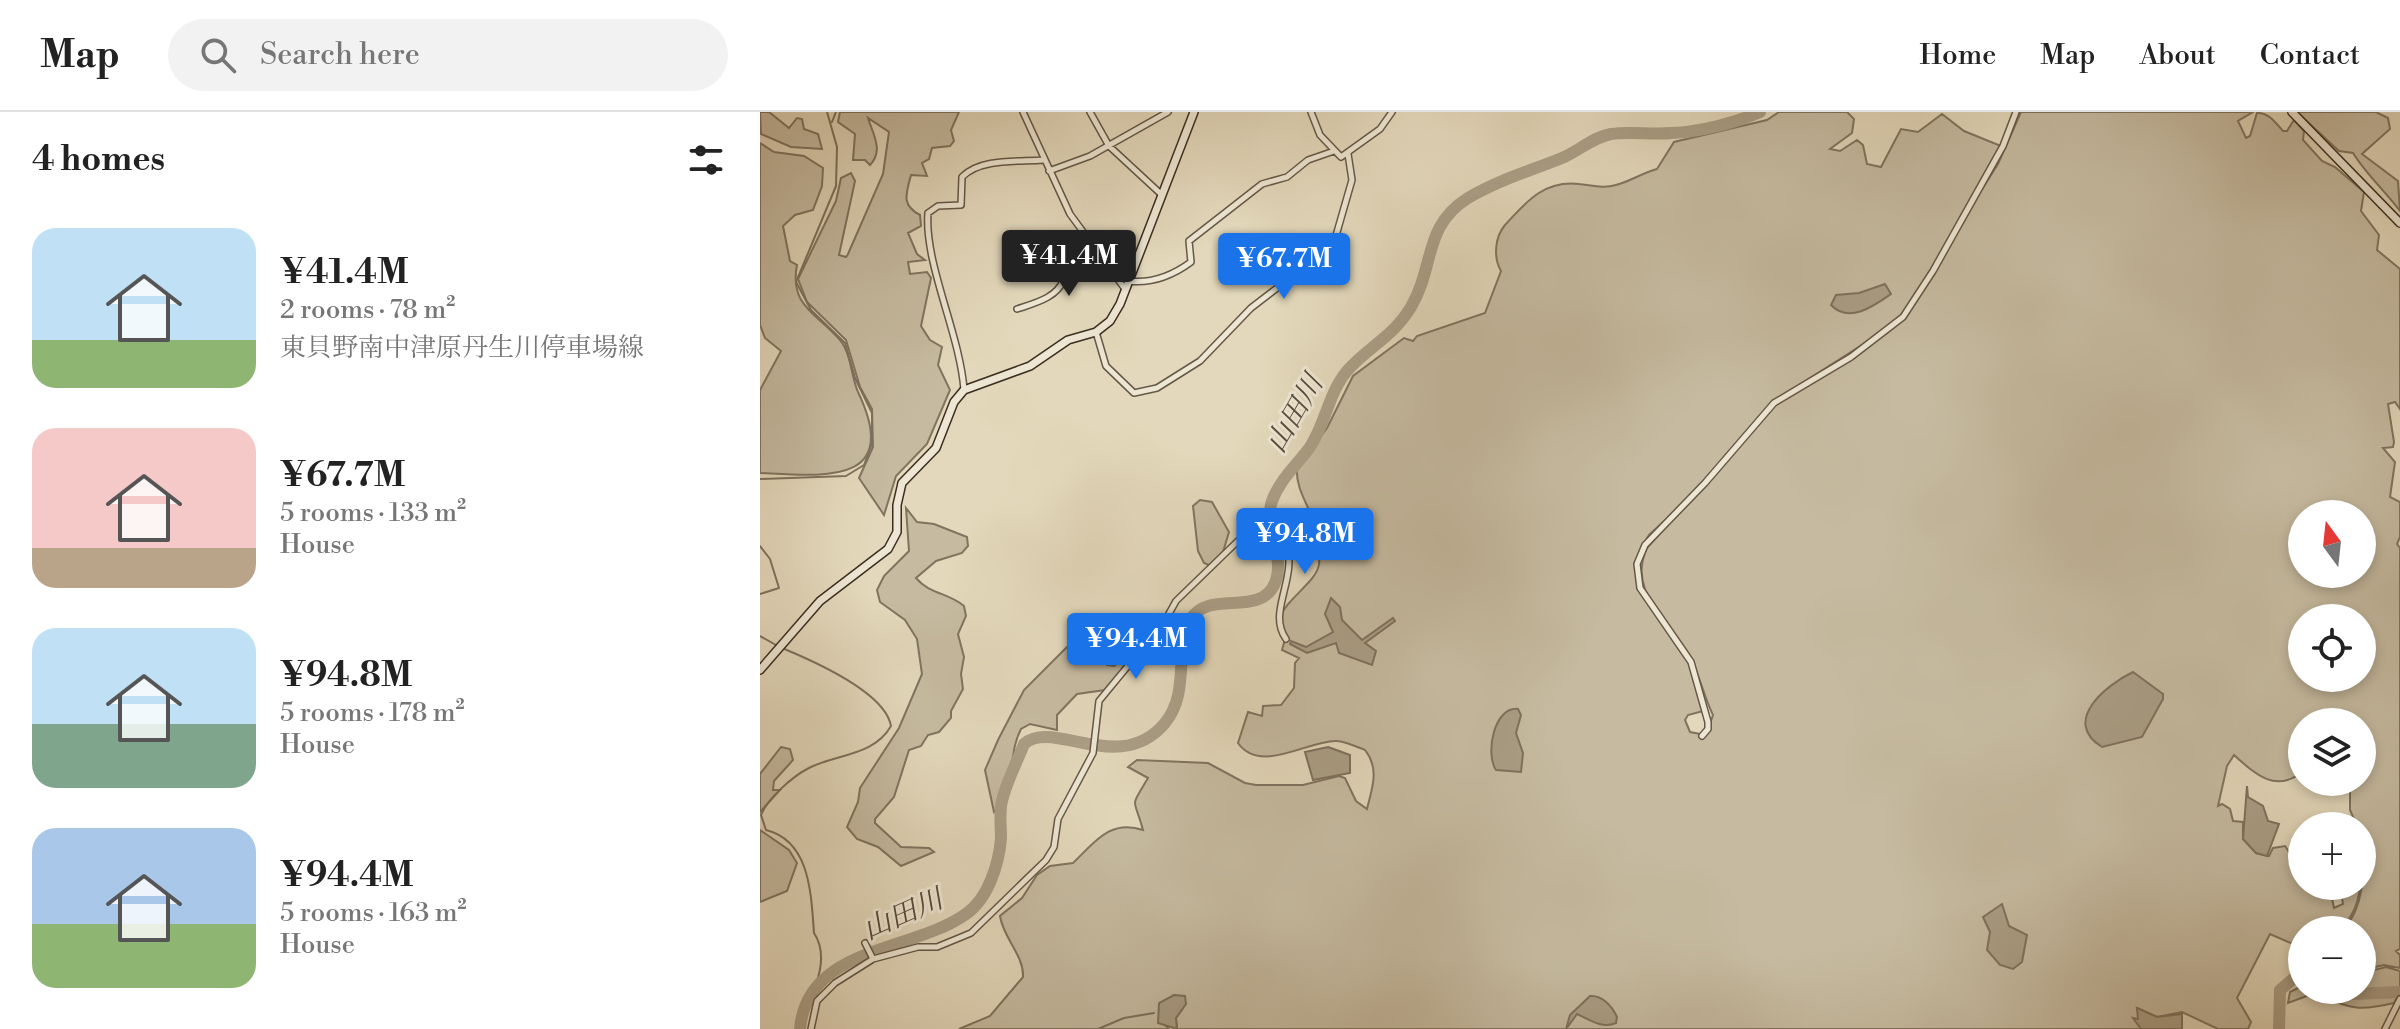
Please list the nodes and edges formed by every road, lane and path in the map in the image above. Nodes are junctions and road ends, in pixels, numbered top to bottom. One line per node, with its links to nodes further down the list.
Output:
1 (1023, 112): 12 (street)
2 (1090, 112): 9 (street)
3 (1168, 112): 9 (street)
4 (1194, 112): 14 (main road)
5 (1311, 112): 10 (street)
6 (1392, 112): 11 (street)
7 (2016, 112): 23 (street)
8 (2292, 112): 15 (main road)
9 (1109, 146): 13 (street); 14 (street)
10 (1334, 151): 11 (street); 17 (street)
11 (1348, 154): 19 (street)
12 (1043, 160): 13 (street); 20 (street)
13 (1049, 171): 16 (street)
14 (1162, 195): 17 (main road)
15 (2400, 223)
16 (1099, 251): 17 (street); 18 (street)
17 (1127, 285): 19 (main road)
18 (1017, 309)
19 (1096, 332): 20 (main road)
20 (964, 390): 22 (main road)
21 (1286, 639): 25 (street)
22 (760, 670)
23 (1702, 736)
24 (865, 943): 25 (street)
25 (872, 958): 27 (street)
26 (2399, 1004): 28 (street)
27 (811, 1029)
28 (2385, 1029)

